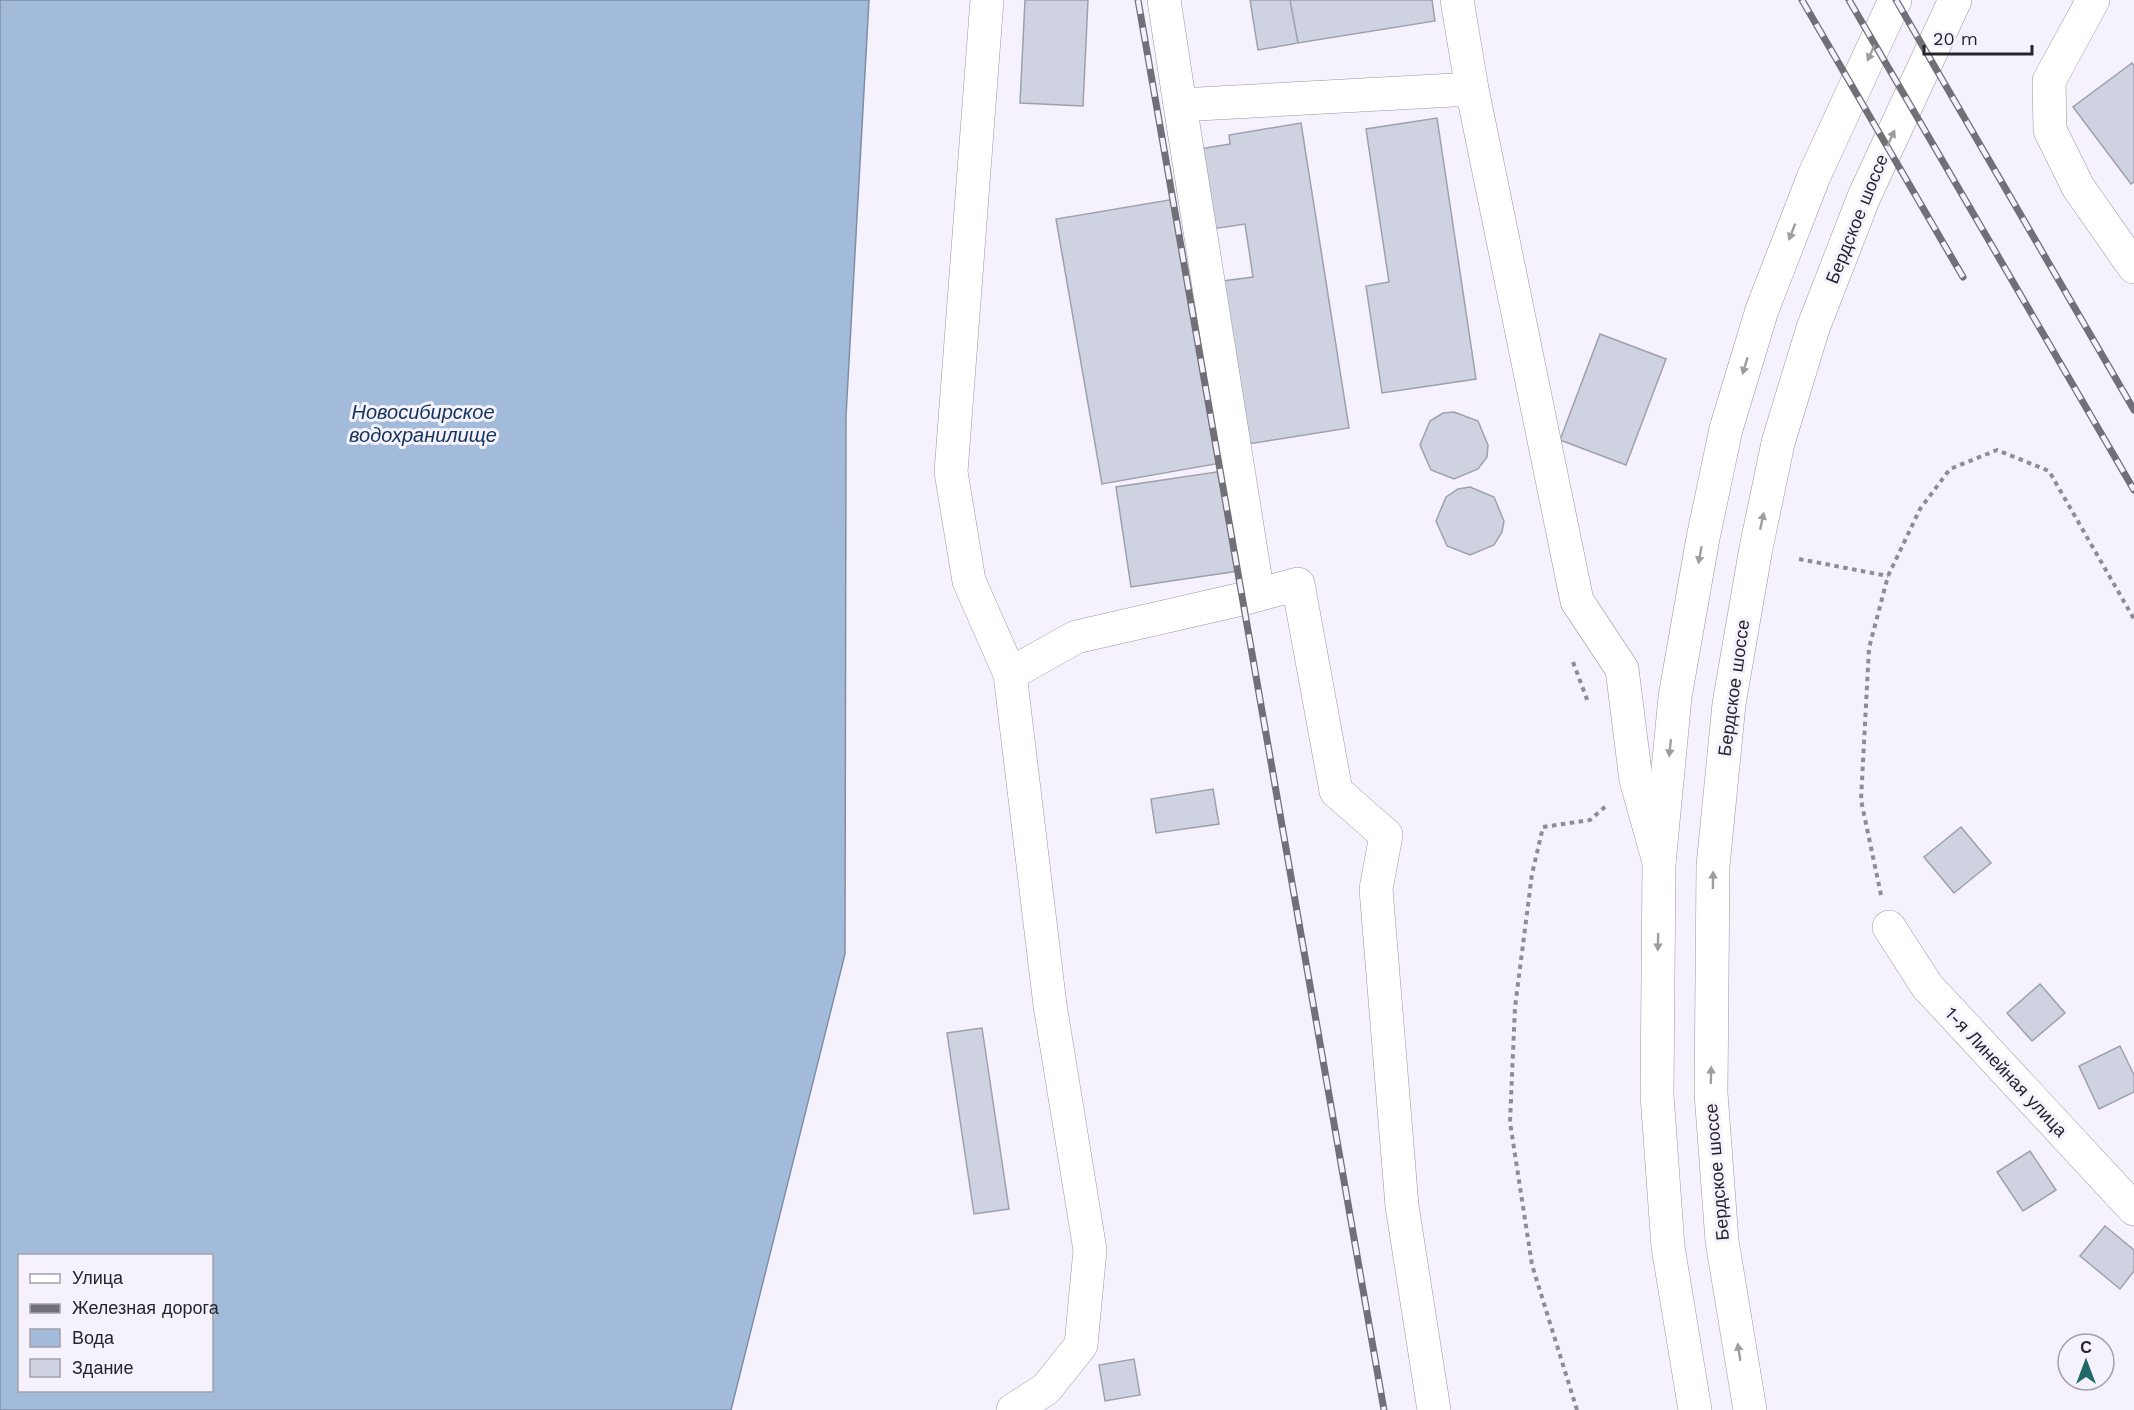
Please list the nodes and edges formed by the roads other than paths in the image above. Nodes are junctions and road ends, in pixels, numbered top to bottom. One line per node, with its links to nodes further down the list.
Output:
1 (987, 0): 11 (main road)
2 (1164, 0): 8 (main road)
3 (1457, 0): 7 (main road)
4 (1895, 0): 12 (main road, one-way to 12)
5 (1954, 0): 18 (main road, Бердское шоссе, one-way to 5)
6 (2093, 0): 9 (main road)
7 (1472, 89): 8 (main road); 12 (main road)
8 (1180, 105): 10 (main road)
9 (2134, 267)
10 (1258, 595): 11 (main road); 16 (main road)
11 (1010, 674): 15 (main road)
12 (1659, 864): 17 (main road, one-way to 17)
13 (1889, 927): 14 (main road, 1-я Линейная улица)
14 (2134, 1209)
15 (1012, 1410)
16 (1434, 1410)
17 (1695, 1410)
18 (1750, 1410)

